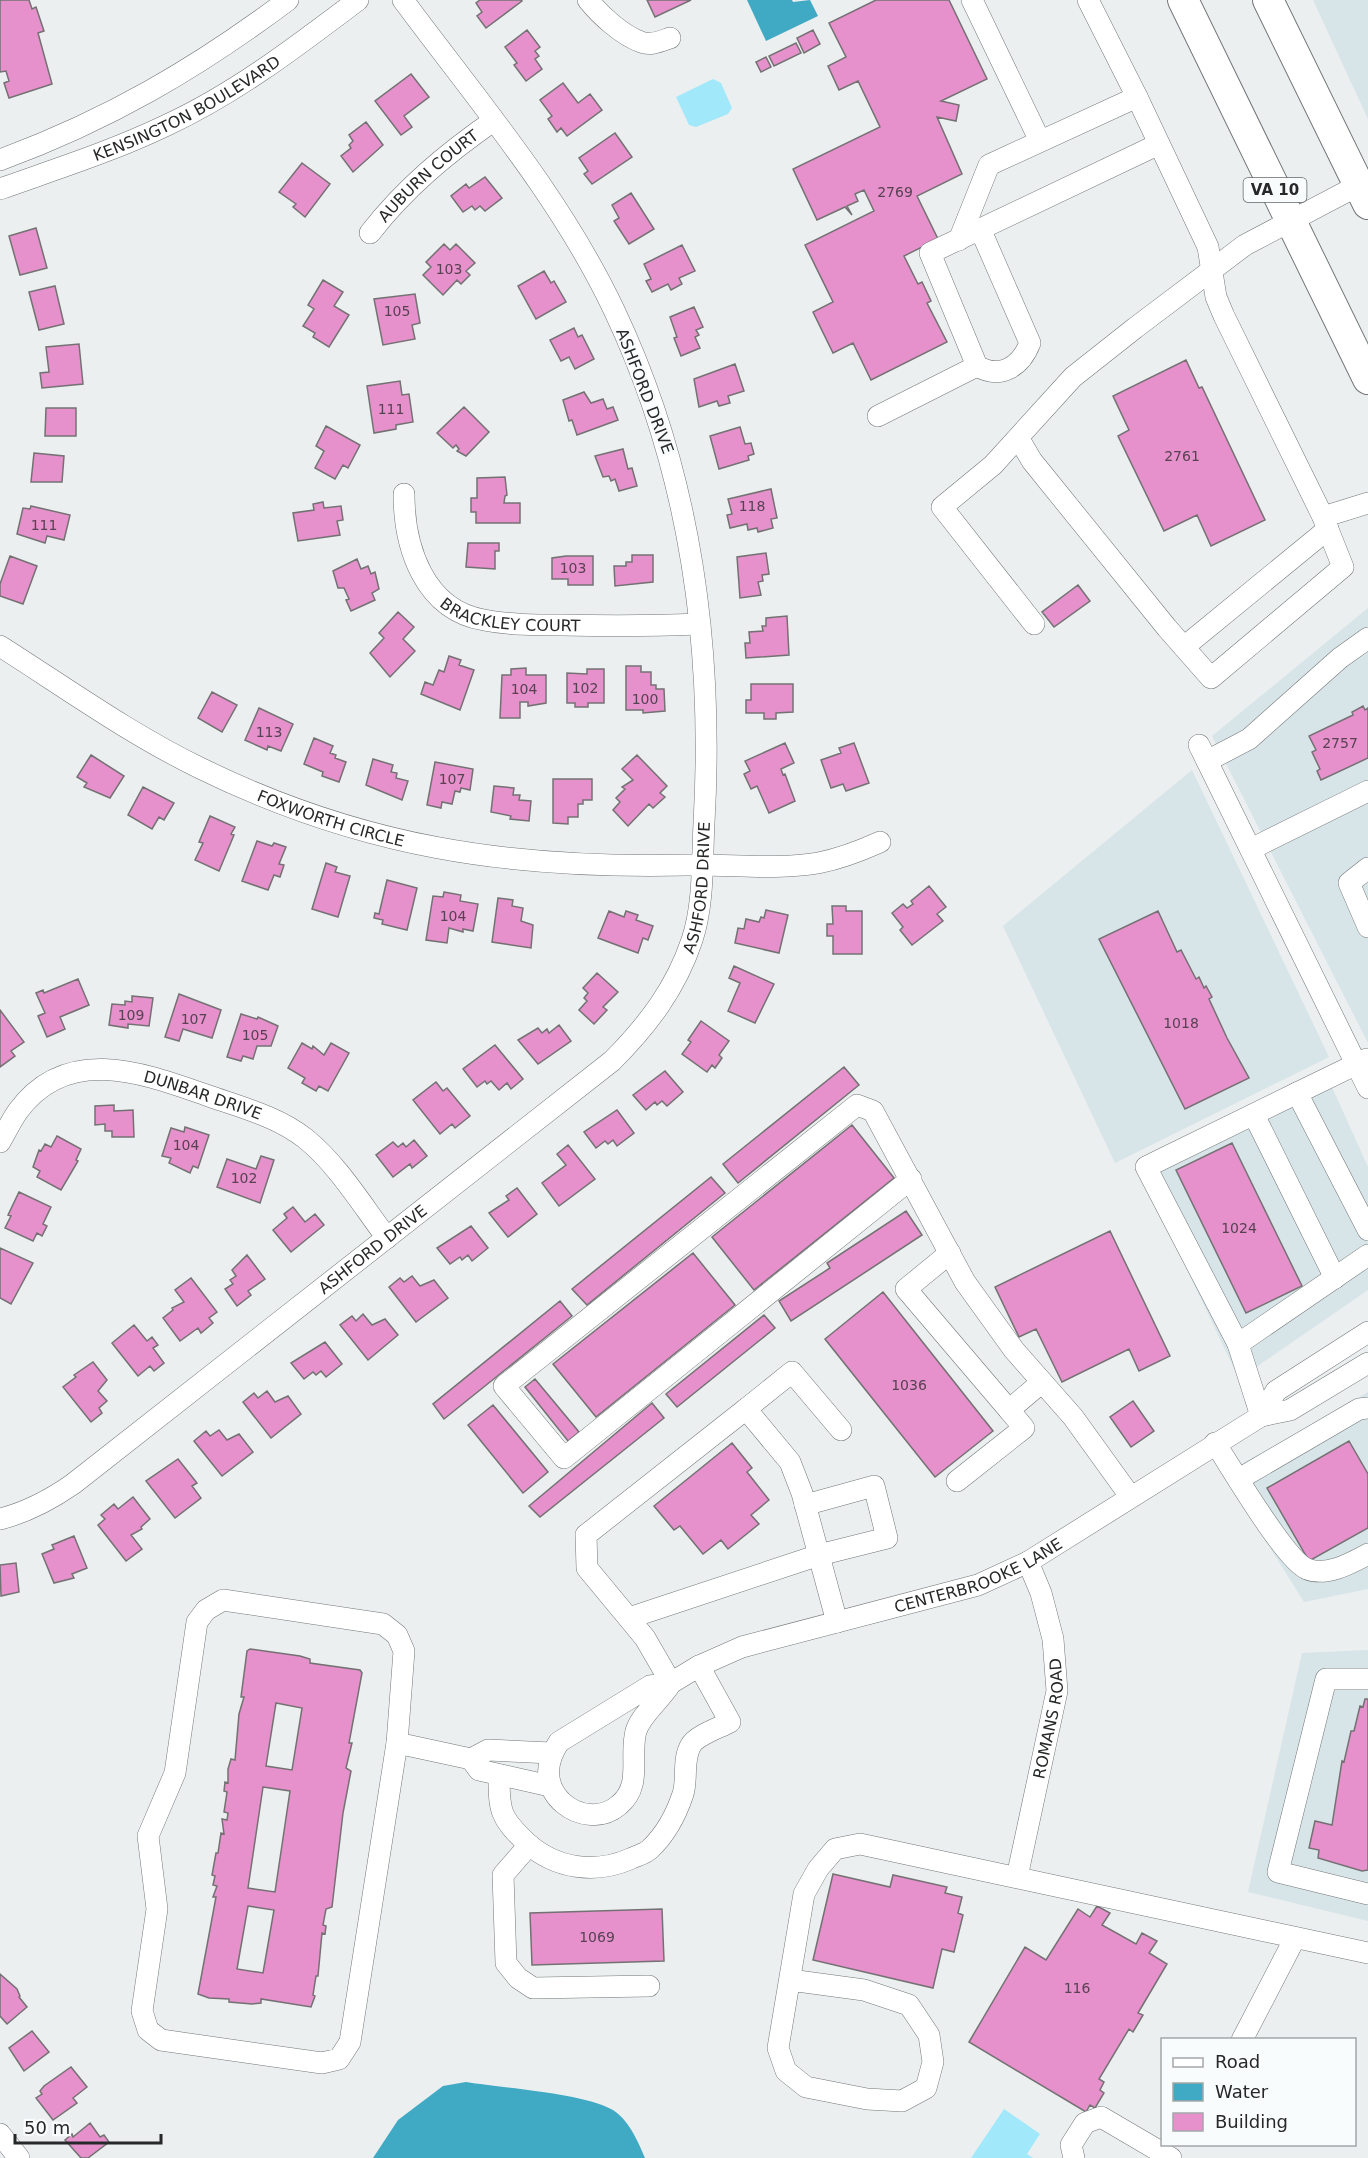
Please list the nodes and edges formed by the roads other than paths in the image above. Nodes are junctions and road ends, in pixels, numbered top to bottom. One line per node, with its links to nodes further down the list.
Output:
1 (288, 0): 14 (street, KENSINGTON BOULEVARD)
2 (358, 0): 16 (street, KENSINGTON BOULEVARD)
3 (403, 0): 11 (street, ASHFORD DRIVE)
4 (588, 0): 9 (street)
5 (972, 0): 12 (street)
6 (1088, 0): 10 (street)
7 (1183, 0): 17 (highway, VA 10)
8 (1268, 0): 15 (highway)
9 (670, 38)
10 (1137, 97): 12 (street); 13 (street)
11 (493, 121): 19 (street, AUBURN COURT); 29 (street, ASHFORD DRIVE)
12 (1040, 141): 20 (street)
13 (1160, 144): 18 (street); 21 (street)
14 (0, 160)
15 (1366, 187): 17 (street)
16 (0, 189)
17 (1290, 220): 21 (street); 23 (highway, VA 10)
18 (981, 231): 20 (street); 22 (street)
19 (370, 233)
20 (959, 240): 22 (street)
21 (1213, 270): 25 (street); 28 (street)
22 (977, 366): 24 (street)
23 (1368, 379)
24 (878, 416)
25 (1019, 438): 30 (street); 33 (street)
26 (404, 494): 29 (street, BRACKLEY COURT)
27 (1368, 503): 28 (street)
28 (1326, 523): 33 (street); 33 (street)
29 (698, 624): 37 (street, ASHFORD DRIVE)
30 (1034, 624)
31 (1368, 638): 36 (street)
32 (0, 646): 37 (street, FOXWORTH CIRCLE)
33 (1184, 647)
34 (1368, 791): 36 (street)
35 (880, 843): 37 (street, FOXWORTH CIRCLE)
36 (1251, 849): 40 (street)
37 (702, 865): 47 (street, ASHFORD DRIVE)
38 (1368, 868): 39 (street)
39 (1368, 927)
40 (1362, 1061): 41 (street); 42 (street)
41 (1368, 1088)
42 (1298, 1093): 43 (street); 46 (street)
43 (1254, 1115): 50 (street); 52 (street)
44 (0, 1142): 47 (street, DUNBAR DRIVE)
45 (911, 1179): 45 (street); 48 (street)
46 (1368, 1230)
47 (387, 1238): 65 (street, ASHFORD DRIVE)
48 (950, 1253): 54 (street); 57 (street)
49 (1368, 1255): 50 (street)
50 (1335, 1278): 52 (street)
51 (1368, 1332): 58 (street, CENTERBROOKE LANE)
52 (1238, 1344): 58 (street)
53 (1368, 1363): 58 (street, CENTERBROOKE LANE)
54 (1042, 1382): 57 (street); 63 (street)
55 (1368, 1408): 61 (street)
56 (746, 1409): 59 (street); 64 (street); 69 (street)
57 (1009, 1410): 62 (street)
58 (1261, 1416): 60 (street, CENTERBROOKE LANE)
59 (842, 1430)
60 (1215, 1443): 61 (street); 63 (street, CENTERBROOKE LANE)
61 (1239, 1479): 66 (street)
62 (957, 1481)
63 (1130, 1496): 68 (street, CENTERBROOKE LANE)
64 (805, 1505): 67 (street); 67 (street)
65 (0, 1519)
66 (1368, 1554)
67 (819, 1555): 69 (street); 70 (street)
68 (1028, 1562): 70 (street, CENTERBROOKE LANE); 80 (street, ROMANS ROAD)
69 (629, 1618): 73 (street)
70 (837, 1622): 71 (street, CENTERBROOKE LANE)
71 (699, 1666): 73 (street, CENTERBROOKE LANE); 79 (street)
72 (1368, 1678): 81 (street)
73 (671, 1683): 75 (street, CENTERBROOKE LANE); 78 (street, CENTERBROOKE LANE)
74 (397, 1743): 74 (street); 76 (street)
75 (551, 1753): 76 (street); 78 (street)
76 (471, 1759): 77 (street)
77 (499, 1775): 78 (street); 79 (street)
78 (550, 1786)
79 (530, 1845): 85 (street)
80 (1017, 1877): 82 (street); 84 (street)
81 (1368, 1894)
82 (1295, 1938): 83 (street); 86 (street)
83 (1368, 1953)
84 (790, 1980): 84 (street)
85 (650, 1986)
86 (1243, 2038)
87 (0, 2134): 88 (street)
88 (19, 2158)
89 (1074, 2158): 90 (street)
90 (1172, 2158)

